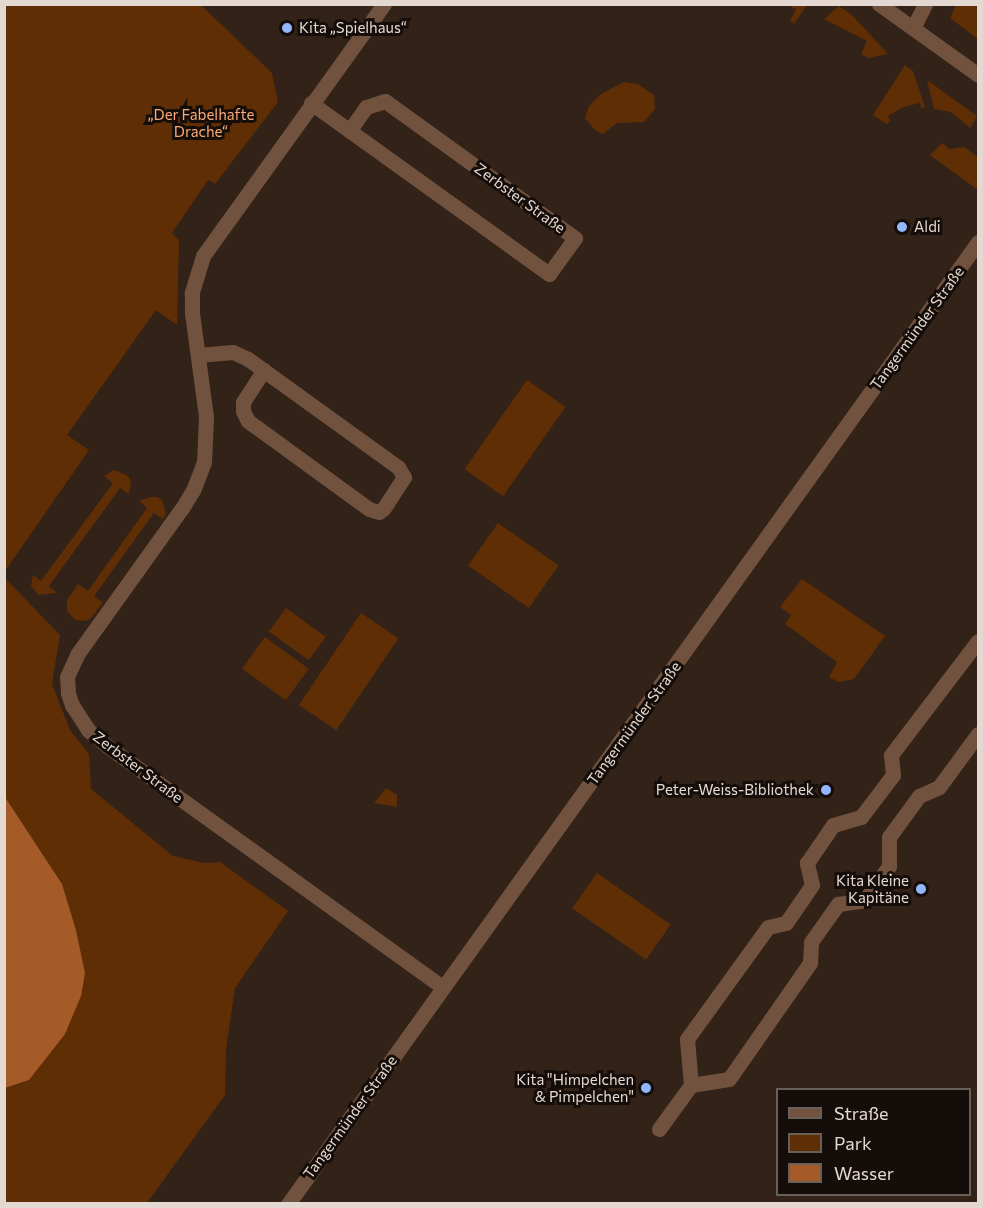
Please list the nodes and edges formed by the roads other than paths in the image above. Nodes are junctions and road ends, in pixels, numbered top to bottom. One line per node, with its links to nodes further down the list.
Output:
1 (384, 4): 6 (street, Zerbster Straße)
2 (879, 4): 4 (street)
3 (925, 4): 4 (street)
4 (913, 28): 5 (street)
5 (978, 75)
6 (311, 103): 7 (street, Zerbster Straße); 9 (street, Zerbster Straße)
7 (349, 130): 7 (street, Zerbster Straße)
8 (978, 242): 13 (street, Tangermünder Straße)
9 (198, 355): 10 (street); 13 (street, Zerbster Straße)
10 (264, 370): 10 (street)
11 (978, 641): 14 (street)
12 (978, 734): 14 (street)
13 (442, 987): 16 (street, Tangermünder Straße)
14 (691, 1085): 15 (street)
15 (659, 1129)
16 (288, 1203)

